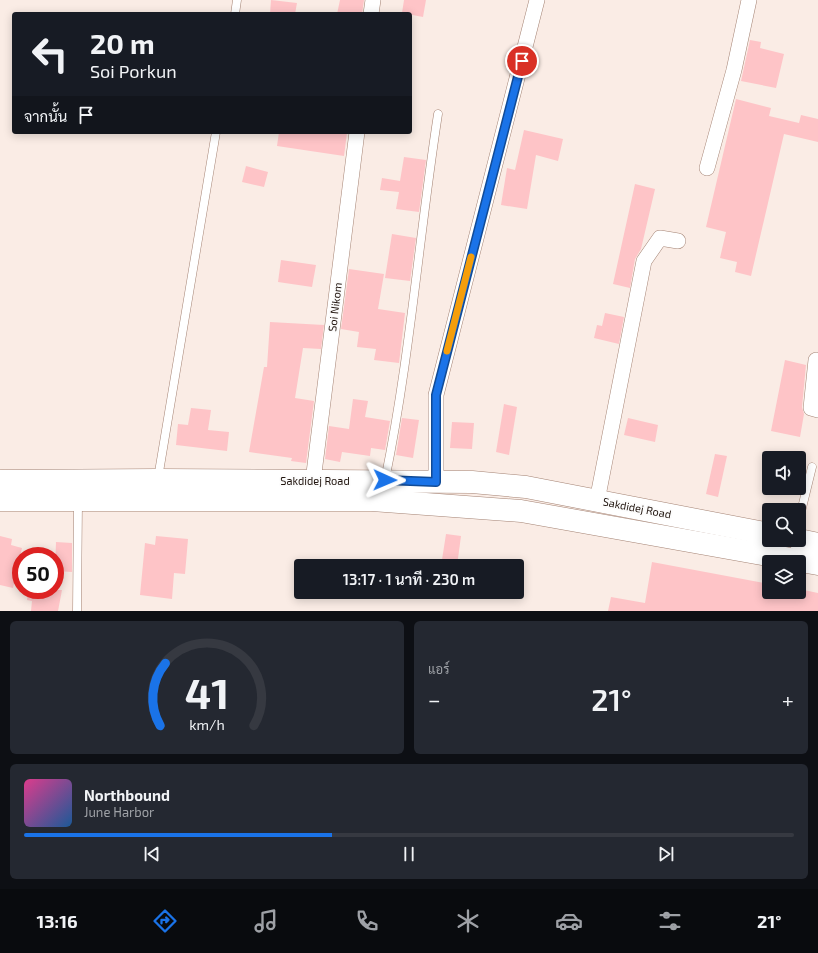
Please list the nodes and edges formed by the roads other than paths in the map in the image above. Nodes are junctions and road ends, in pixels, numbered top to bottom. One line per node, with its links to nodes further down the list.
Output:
1 (237, 0): 5 (lane)
2 (373, 0): 6 (street)
3 (537, 0): 19 (street)
4 (749, 0): 10 (street)
5 (235, 12)
6 (371, 12)
7 (438, 114): 16 (lane)
8 (216, 134): 15 (lane)
9 (357, 134): 18 (street, Soi Nikom)
10 (707, 168)
11 (678, 241): 22 (street)
12 (817, 358): 13 (street)
13 (818, 410)
14 (812, 467): 23 (lane)
15 (158, 480): 17 (main road, Sakdidej Road); 18 (main road, Sakdidej Road)
16 (385, 480): 18 (main road, Sakdidej Road); 19 (main road, Sakdidej Road)
17 (0, 481)
18 (313, 481)
19 (436, 482): 22 (main road, Sakdidej Road)
20 (0, 500): 21 (main road, Sakdidej Road)
21 (78, 500): 27 (main road, Sakdidej Road); 28 (lane)
22 (597, 501): 24 (main road, Sakdidej Road)
23 (803, 503)
24 (762, 533)
25 (806, 541): 26 (main road)
26 (818, 544)
27 (818, 564)
28 (77, 611)

